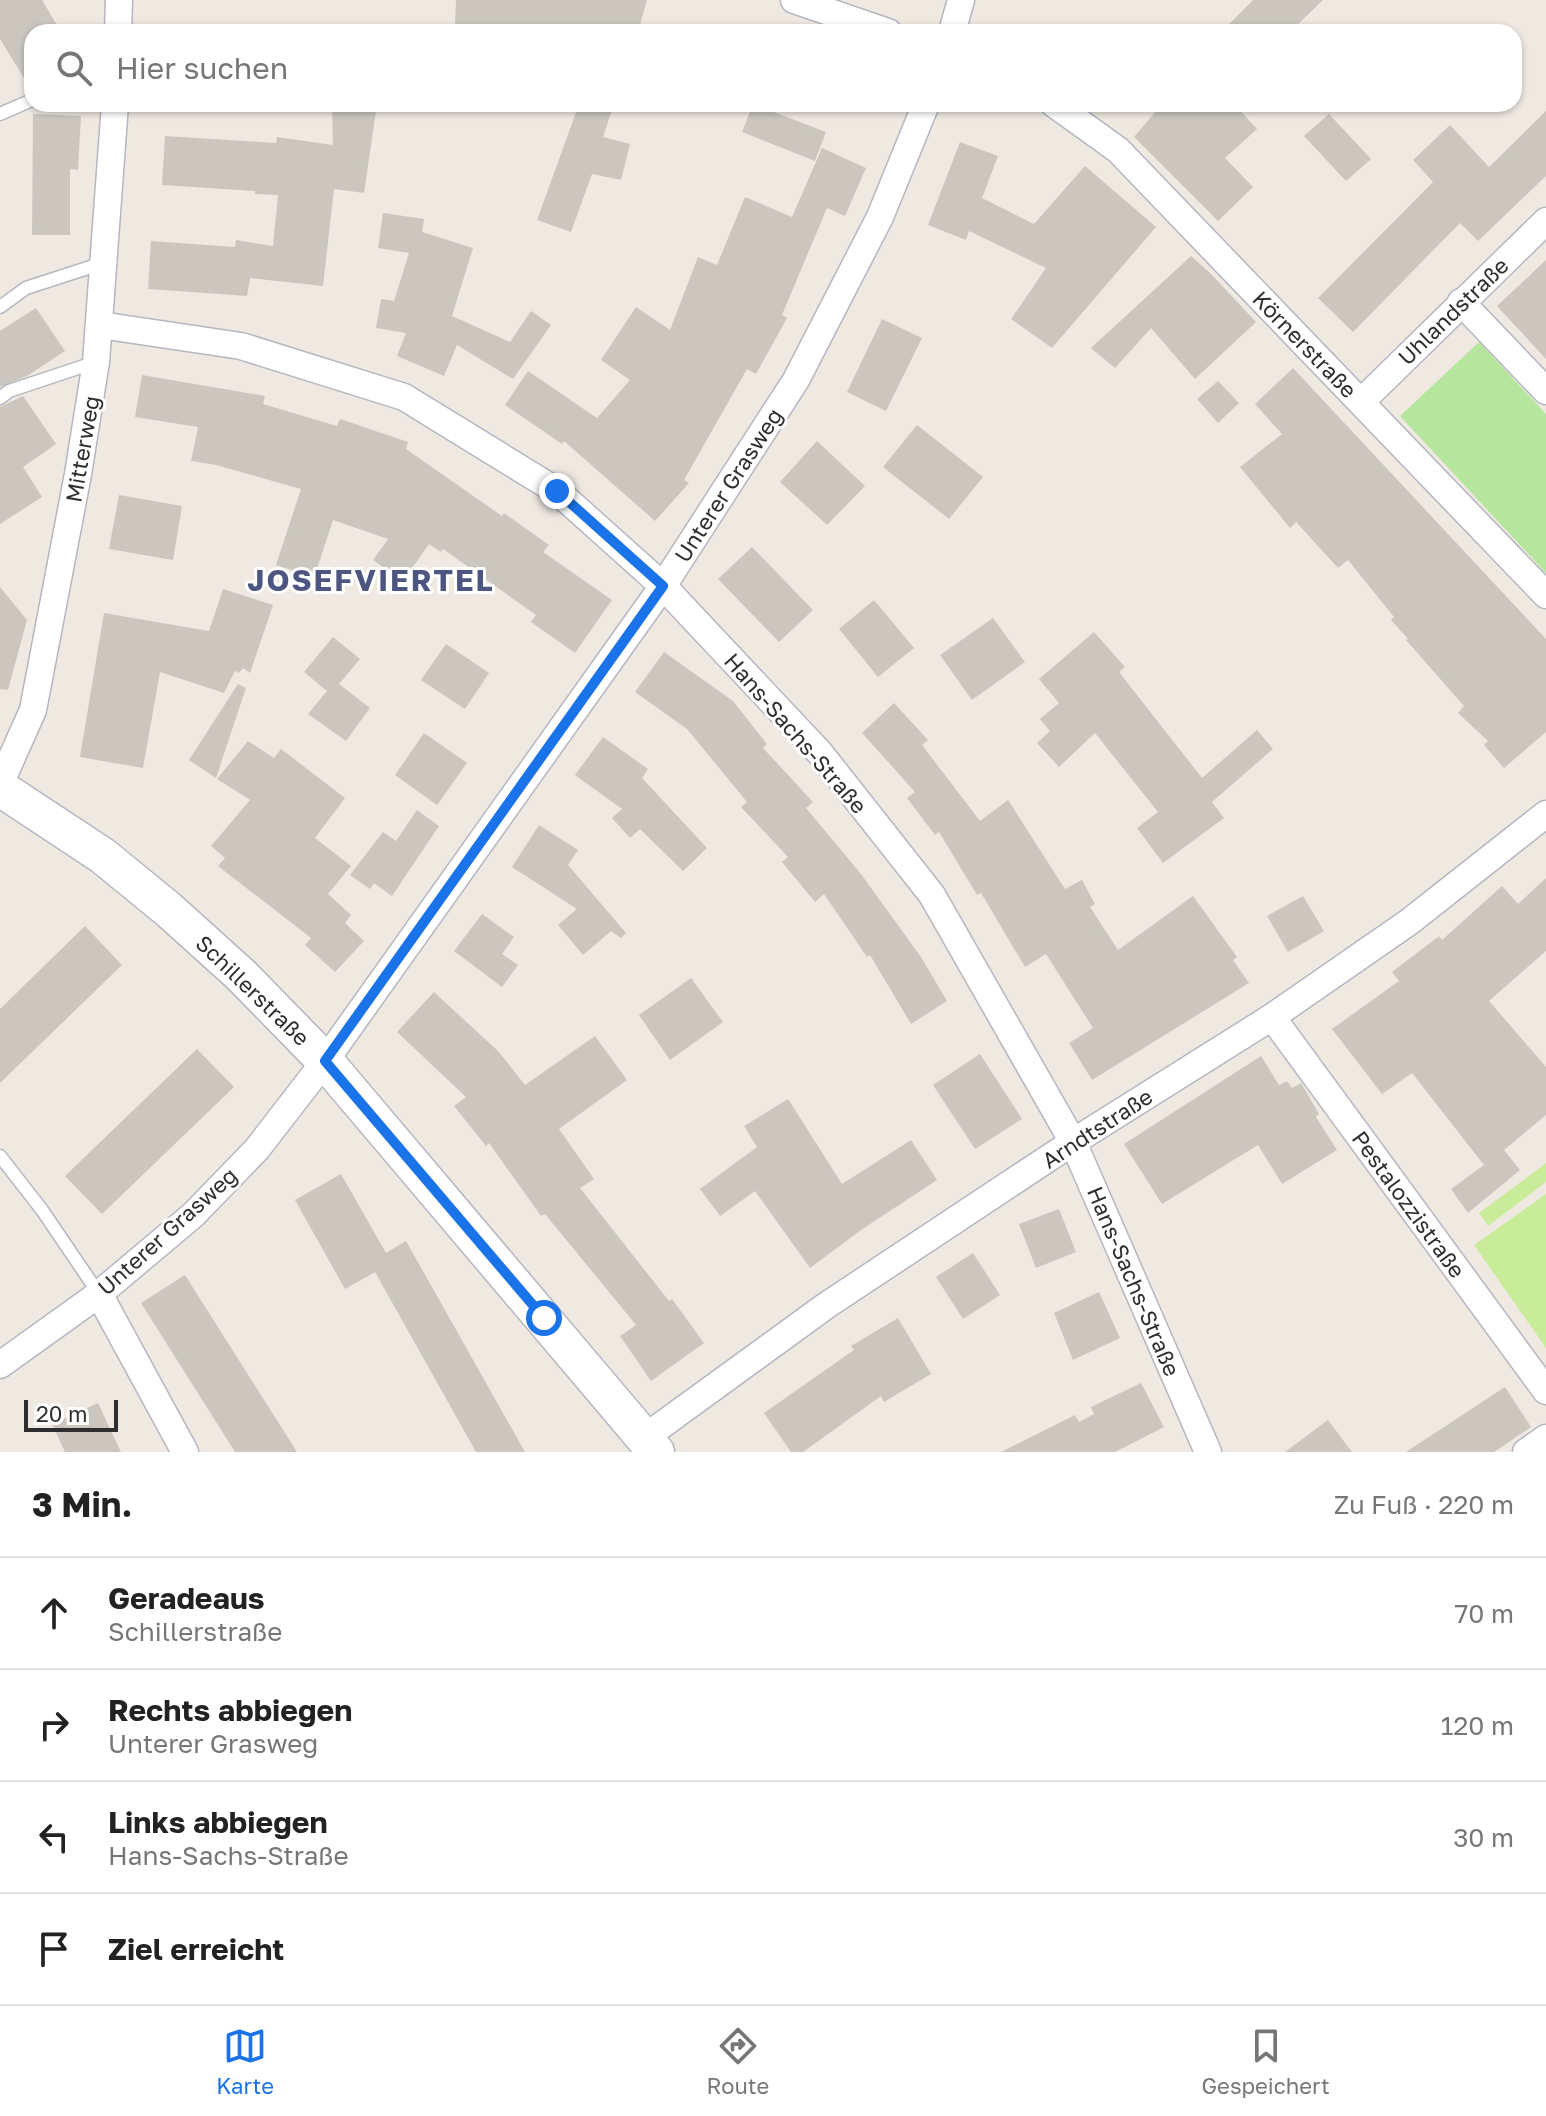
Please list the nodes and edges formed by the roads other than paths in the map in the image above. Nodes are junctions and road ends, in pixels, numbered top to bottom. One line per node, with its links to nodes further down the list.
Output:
1 (119, 0): 4 (street)
2 (794, 0): 5 (street)
3 (961, 0): 6 (street)
4 (118, 24)
5 (864, 24)
6 (954, 24)
7 (24, 104): 11 (lane)
8 (115, 112): 13 (street, Mitterweg)
9 (923, 112): 21 (street, Unterer Grasweg)
10 (1065, 112): 20 (street, Körnerstraße)
11 (0, 114)
12 (1546, 221): 14 (street, Uhlandstraße)
13 (106, 262): 15 (lane); 16 (street, Mitterweg)
14 (1461, 302): 18 (street); 20 (street, Uhlandstraße)
15 (0, 307)
16 (100, 325): 17 (street, Mitterweg); 21 (street, Hans-Sachs-Straße)
17 (96, 362): 19 (lane); 23 (street, Mitterweg)
18 (1546, 391)
19 (0, 398)
20 (1361, 402): 22 (street, Körnerstraße)
21 (663, 586): 26 (street, Unterer Grasweg); 27 (street, Hans-Sachs-Straße)
22 (1546, 595)
23 (0, 786): 26 (main road, Schillerstraße)
24 (1546, 814): 25 (street, Arndtstraße)
25 (1272, 1017): 27 (street, Arndtstraße); 31 (street, Pestalozzistraße)
26 (325, 1061): 29 (street, Unterer Grasweg); 33 (main road, Schillerstraße)
27 (1073, 1142): 33 (street, Arndtstraße); 35 (street, Hans-Sachs-Straße)
28 (0, 1156): 29 (lane)
29 (99, 1294): 30 (street, Unterer Grasweg); 34 (street)
30 (0, 1365)
31 (1546, 1391)
32 (1546, 1438): 36 (street)
33 (650, 1445)
34 (185, 1452)
35 (1208, 1452)
36 (1526, 1452)

